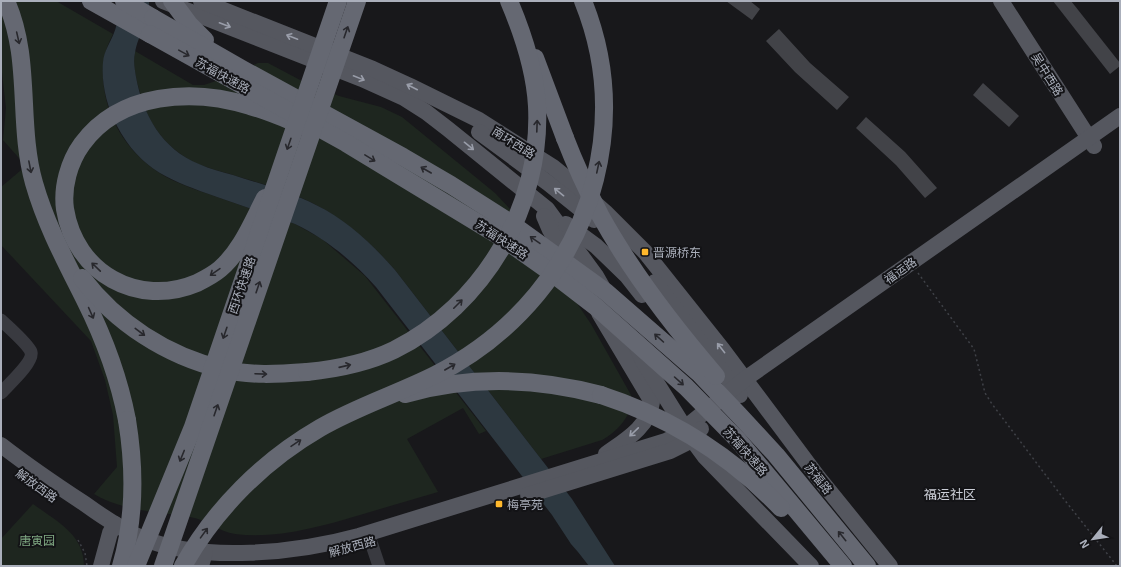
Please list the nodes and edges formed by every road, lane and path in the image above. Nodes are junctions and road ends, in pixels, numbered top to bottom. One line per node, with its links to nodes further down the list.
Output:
1 (6, 1): 22 (highway, one-way to 22)
2 (91, 1): 19 (highway, 苏福快速路, one-way to 19, bridge)
3 (124, 1): 14 (highway, 苏福快速路, bridge)
4 (163, 1): 21 (main road, one-way to 21)
5 (172, 1): 14 (highway, bridge)
6 (201, 1): 25 (main road, 南环西路, one-way to 6)
7 (331, 1): 15 (highway, bridge)
8 (338, 1): 15 (highway, 西环快速路, bridge)
9 (357, 1): 38 (highway, 西环快速路, one-way to 9, bridge)
10 (510, 1): 22 (highway, one-way to 10, bridge); 33 (highway, bridge)
11 (583, 1): 27 (highway, one-way to 11, bridge)
12 (1001, 1): 18 (main road, 吴中西路)
13 (1014, 1): 18 (main road, 吴中西路)
14 (242, 69): 33 (highway, 苏福快速路, one-way to 14, bridge)
15 (309, 83): 20 (highway, 西环快速路, one-way to 20, bridge)
16 (1120, 116): 18 (main road, 福运路)
17 (1120, 129): 18 (main road, 福运路)
18 (1096, 140): 23 (main road, 福运路)
19 (346, 144): 20 (highway, one-way to 19, bridge); 46 (highway, 苏福快速路, one-way to 46, bridge)
20 (280, 169): 42 (highway, 西环快速路, one-way to 42, bridge)
21 (543, 207): 25 (main road); 28 (main road); 31 (main road, one-way to 31)
22 (51, 230): 41 (highway, one-way to 41, bridge)
23 (912, 270): 25 (main road, 福运路); 49 (path)
24 (1, 320): 26 (street)
25 (738, 391): 28 (main road, 福运路); 48 (main road, 苏福路)
26 (1, 393)
27 (369, 404): 38 (highway, one-way to 27, bridge); 45 (highway, bridge)
28 (688, 433): 31 (main road, 解放西路); 32 (main road, 解放西路); 44 (main road)
29 (1, 445): 34 (main road, 解放西路)
30 (1, 458): 34 (main road, 解放西路)
31 (595, 463): 32 (main road, 解放西路)
32 (563, 478): 35 (main road, 解放西路)
33 (829, 520): 47 (highway, 苏福快速路, one-way to 33, bridge)
34 (113, 529): 38 (main road, 解放西路); 40 (main road)
35 (370, 537): 37 (main road, 解放西路); 43 (street)
36 (78, 540): 39 (path)
37 (203, 559): 38 (main road, 解放西路)
38 (174, 560)
39 (87, 566)
40 (101, 566)
41 (121, 566)
42 (136, 566)
43 (379, 566)
44 (811, 566)
45 (831, 566)
46 (843, 566)
47 (867, 566)
48 (890, 566)
49 (1117, 566)

